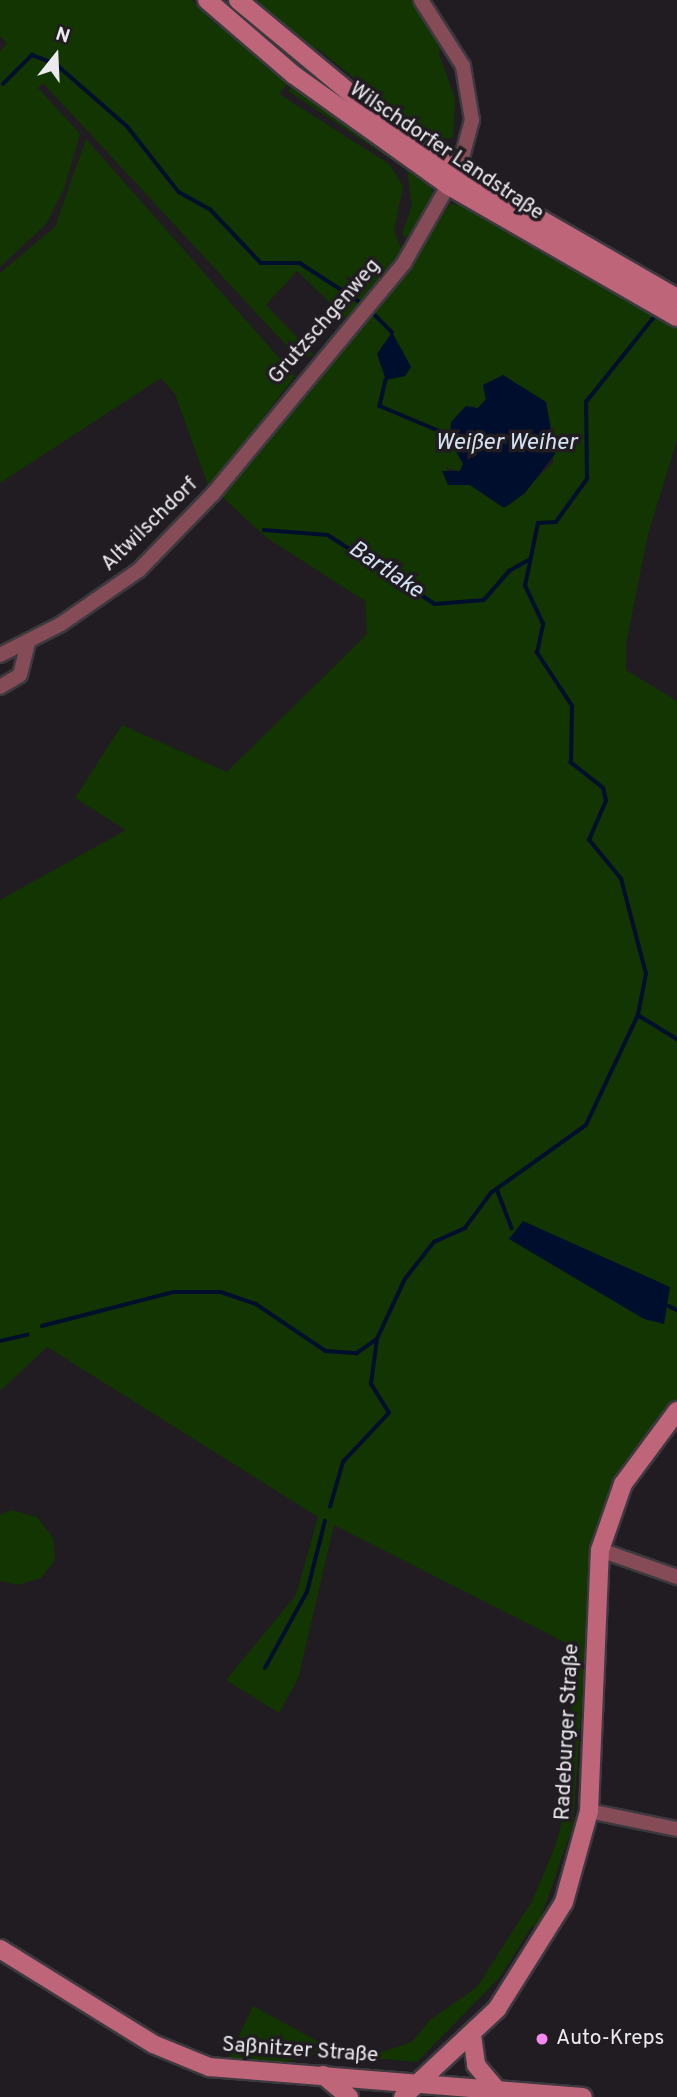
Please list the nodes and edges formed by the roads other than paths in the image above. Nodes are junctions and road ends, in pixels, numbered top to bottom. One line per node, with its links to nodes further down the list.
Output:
1 (207, 0): 4 (main road, Wilschdorfer Landstraße)
2 (238, 0): 4 (main road, Wilschdorfer Landstraße)
3 (421, 0): 4 (street, Grutzschgenweg)
4 (453, 179): 5 (main road, Wilschdorfer Landstraße); 6 (main road, Wilschdorfer Landstraße); 7 (street, Grutzschgenweg)
5 (677, 298)
6 (677, 317)
7 (218, 486): 8 (street, Altwilschdorf)
8 (28, 642): 9 (street, Altwilschdorf); 10 (street)
9 (0, 655)
10 (0, 687)
11 (677, 1411): 12 (main road, Radeburger Straße)
12 (600, 1549): 13 (street); 14 (main road, Radeburger Straße)
13 (677, 1577)
14 (589, 1811): 15 (street); 17 (main road, Radeburger Straße)
15 (677, 1829)
16 (0, 1949): 18 (main road, Saßnitzer Straße)
17 (472, 2035): 19 (main road, Radeburger Straße); 20 (main road)
18 (323, 2075): 19 (main road, Saßnitzer Straße); 21 (main road)
19 (420, 2082): 20 (main road, Saßnitzer Straße); 22 (main road, Radeburger Straße)
20 (495, 2088): 23 (main road, Saßnitzer Straße)
21 (349, 2097)
22 (402, 2097)
23 (582, 2097)

